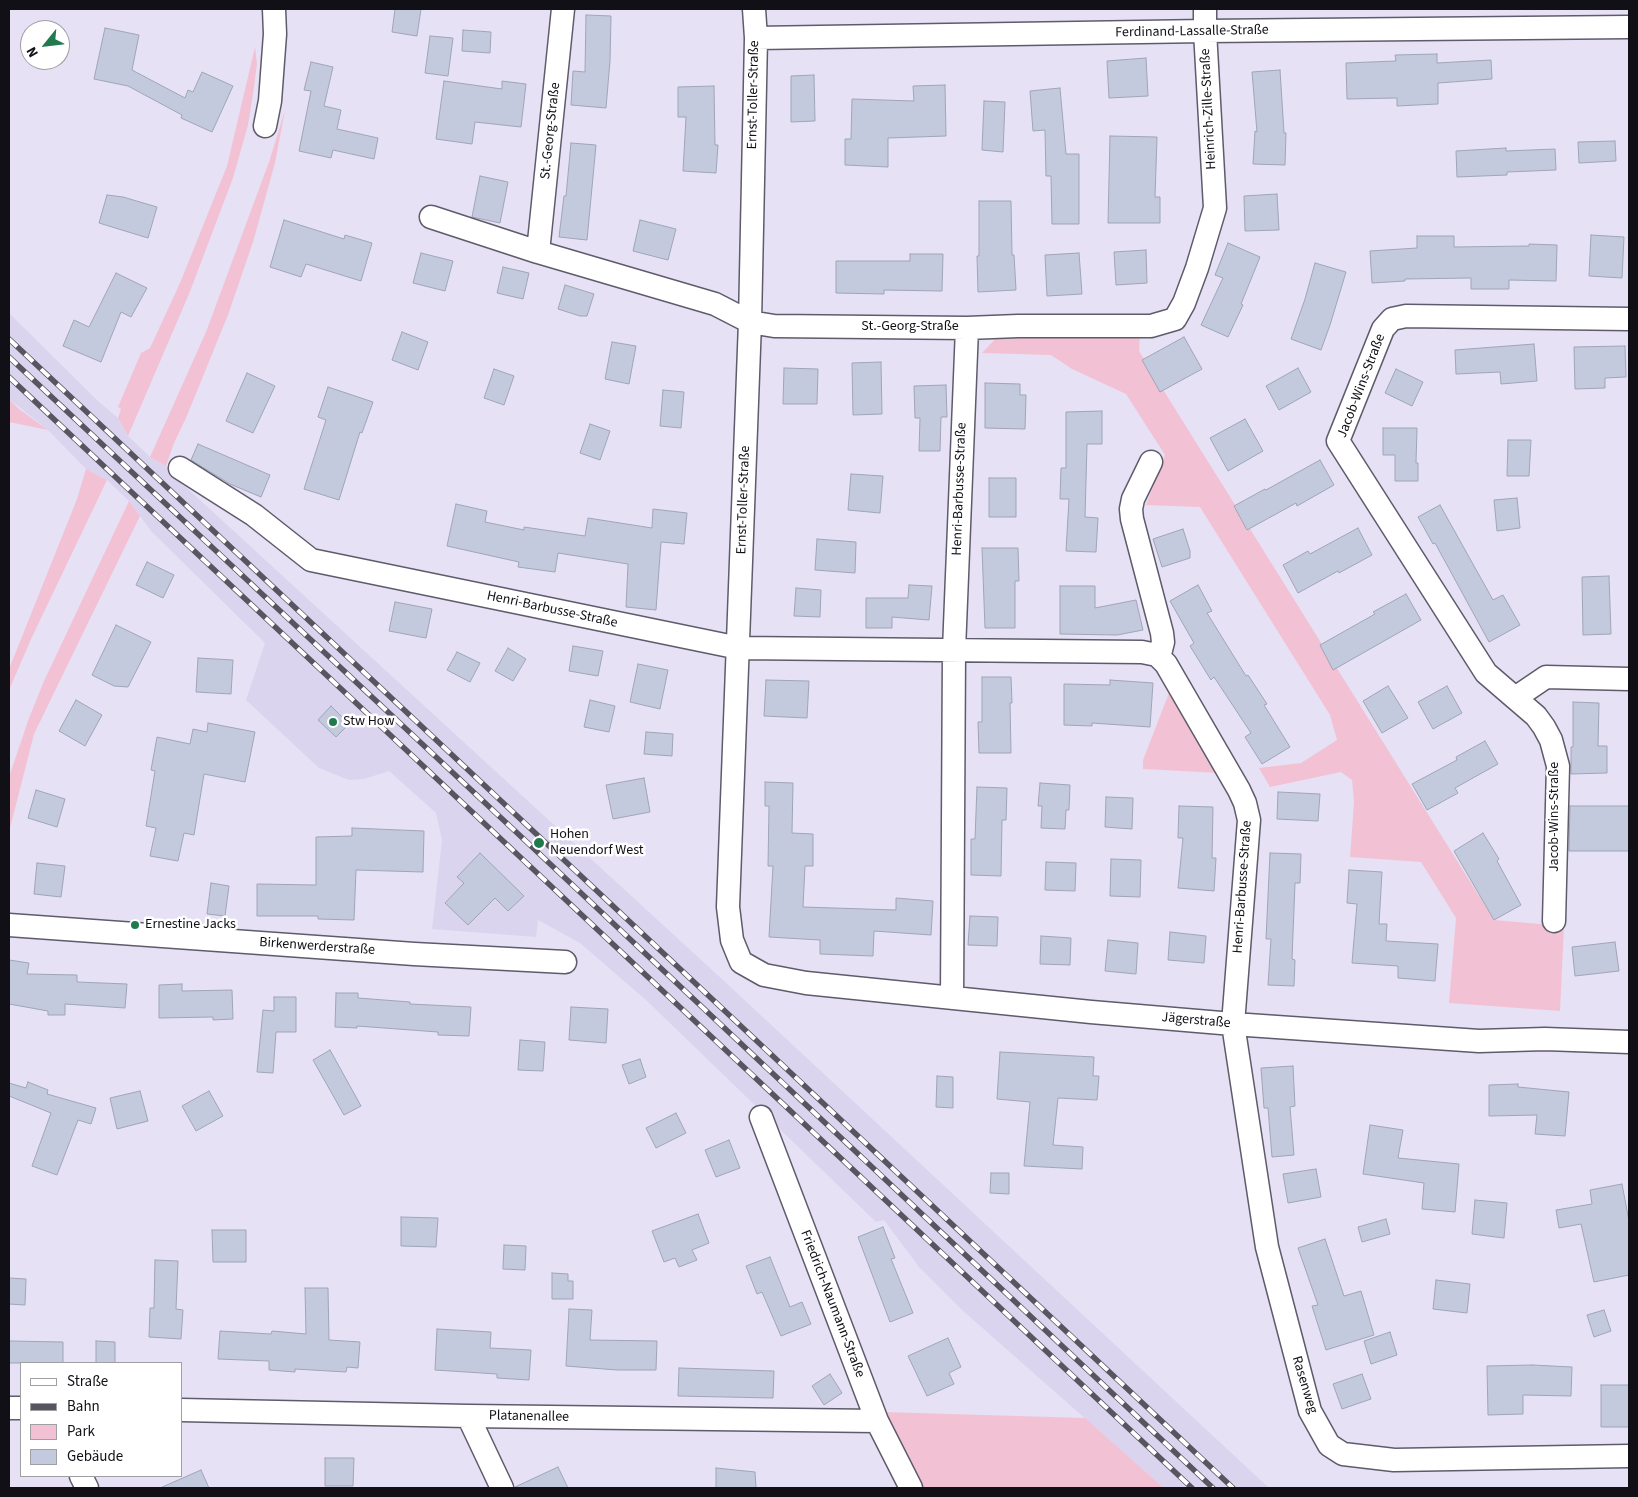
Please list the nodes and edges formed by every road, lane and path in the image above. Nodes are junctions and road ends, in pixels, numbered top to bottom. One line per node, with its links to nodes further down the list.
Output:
1 (274, 9): 8 (street)
2 (563, 9): 11 (street, St.-Georg-Straße)
3 (754, 9): 7 (street, Ernst-Toller-Straße)
4 (1205, 9): 6 (street, Heinrich-Zille-Straße)
5 (1629, 27): 6 (street, Ferdinand-Lassalle-Straße)
6 (1205, 31): 7 (street, Ferdinand-Lassalle-Straße); 9 (street, Heinrich-Zille-Straße)
7 (756, 38): 13 (street, Ernst-Toller-Straße)
8 (266, 126)
9 (1215, 208): 14 (street, St.-Georg-Straße)
10 (431, 217): 11 (street, St.-Georg-Straße)
11 (538, 252): 13 (street, St.-Georg-Straße)
12 (1629, 318): 21 (street, Jacob-Wins-Straße)
13 (750, 322): 14 (street, St.-Georg-Straße); 17 (street, Ernst-Toller-Straße)
14 (967, 328): 18 (street, Henri-Barbusse-Straße)
15 (1152, 462): 19 (street)
16 (180, 468): 17 (street, Henri-Barbusse-Straße)
17 (739, 648): 18 (street, Henri-Barbusse-Straße); 25 (street, Ernst-Toller-Straße)
18 (954, 650): 19 (street, Henri-Barbusse-Straße); 26 (street, Henri-Barbusse-Straße)
19 (1157, 655): 27 (street, Henri-Barbusse-Straße)
20 (1629, 679): 21 (street)
21 (1515, 698): 22 (street, Jacob-Wins-Straße)
22 (1554, 920)
23 (9, 925): 24 (street, Birkenwerderstraße)
24 (565, 962)
25 (764, 975): 26 (street, Jägerstraße)
26 (952, 998): 27 (street, Jägerstraße)
27 (1233, 1024): 28 (street, Jägerstraße); 33 (street, Rasenweg)
28 (1629, 1042)
29 (761, 1117): 32 (street, Friedrich-Naumann-Straße)
30 (182, 1410): 31 (street, Platanenallee)
31 (468, 1416): 32 (street, Platanenallee); 34 (street)
32 (877, 1421): 35 (street, Friedrich-Naumann-Straße)
33 (1629, 1456)
34 (502, 1488)
35 (911, 1488)

